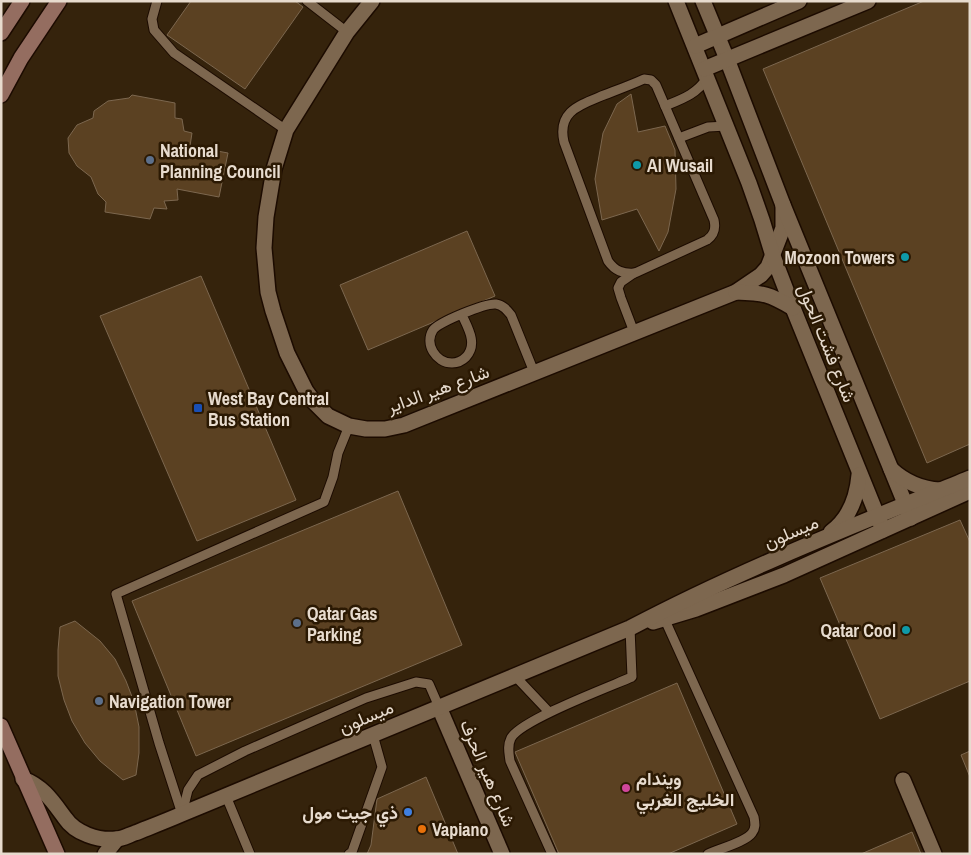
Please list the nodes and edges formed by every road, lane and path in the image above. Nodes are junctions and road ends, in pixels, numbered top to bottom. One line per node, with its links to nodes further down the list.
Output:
1 (22, 1): 11 (main road)
2 (59, 1): 16 (main road)
3 (157, 1): 19 (lane)
4 (307, 1): 10 (lane)
5 (372, 1): 10 (street, شارع هير الداير)
6 (676, 1): 13 (street, شارع فشت الحول)
7 (703, 1): 12 (street, شارع فشت الحول)
8 (799, 1): 12 (street)
9 (868, 1): 14 (street)
10 (347, 32): 19 (street, شارع هير الداير)
11 (1, 33)
12 (717, 36): 13 (street); 14 (street, شارع فشت الحول)
13 (695, 46): 15 (street, شارع فشت الحول)
14 (727, 59): 15 (street); 21 (street, شارع فشت الحول)
15 (706, 73): 17 (lane); 18 (street, شارع فشت الحول)
16 (1, 95)
17 (665, 106): 20 (lane); 23 (lane)
18 (727, 126): 20 (lane); 22 (street, شارع فشت الحول)
19 (286, 130): 29 (street, شارع هير الداير)
20 (679, 138): 23 (lane)
21 (783, 205): 22 (street, شارع هير الداير); 30 (street, شارع فشت الحول)
22 (773, 256): 24 (street, شارع هير الداير); 25 (street, شارع فشت الحول)
23 (635, 272): 27 (lane)
24 (736, 292): 25 (street, شارع هير الداير); 27 (street, شارع هير الداير)
25 (793, 308): 31 (street, شارع فشت الحول)
26 (462, 315): 26 (lane); 28 (lane)
27 (634, 332): 28 (street, شارع هير الداير)
28 (534, 372): 29 (street, شارع هير الداير)
29 (349, 426): 50 (lane)
30 (890, 468): 33 (street); 35 (street, شارع فشت الحول)
31 (860, 473): 36 (street, شارع فشت الحول); 37 (street)
32 (970, 478): 33 (street, ميسلون)
33 (940, 490): 35 (street, ميسلون)
34 (970, 491): 35 (street, ميسلون)
35 (908, 512): 36 (street, ميسلون)
36 (880, 523): 37 (street, ميسلون); 38 (street, ميسلون)
37 (823, 538): 39 (street, ميسلون)
38 (665, 620): 39 (street, ميسلون); 58 (lane)
39 (630, 628): 40 (street, ميسلون); 42 (lane)
40 (515, 676): 41 (street, ميسلون); 42 (lane)
41 (439, 707): 44 (street, ميسلون); 50 (lane); 56 (street, شارع هير الحرف)
42 (549, 712): 57 (lane)
43 (1, 726): 46 (main road)
44 (373, 734): 49 (street, ميسلون); 55 (lane)
45 (1, 748): 46 (main road)
46 (16, 762): 47 (main road)
47 (24, 779): 51 (street); 52 (main road)
48 (903, 780): 59 (street)
49 (226, 796): 50 (street, ميسلون); 54 (lane)
50 (182, 814): 51 (street, ميسلون)
51 (117, 840): 53 (street, ميسلون)
52 (57, 854)
53 (105, 854)
54 (250, 854)
55 (349, 854)
56 (502, 854)
57 (552, 854)
58 (708, 854)
59 (934, 854)

